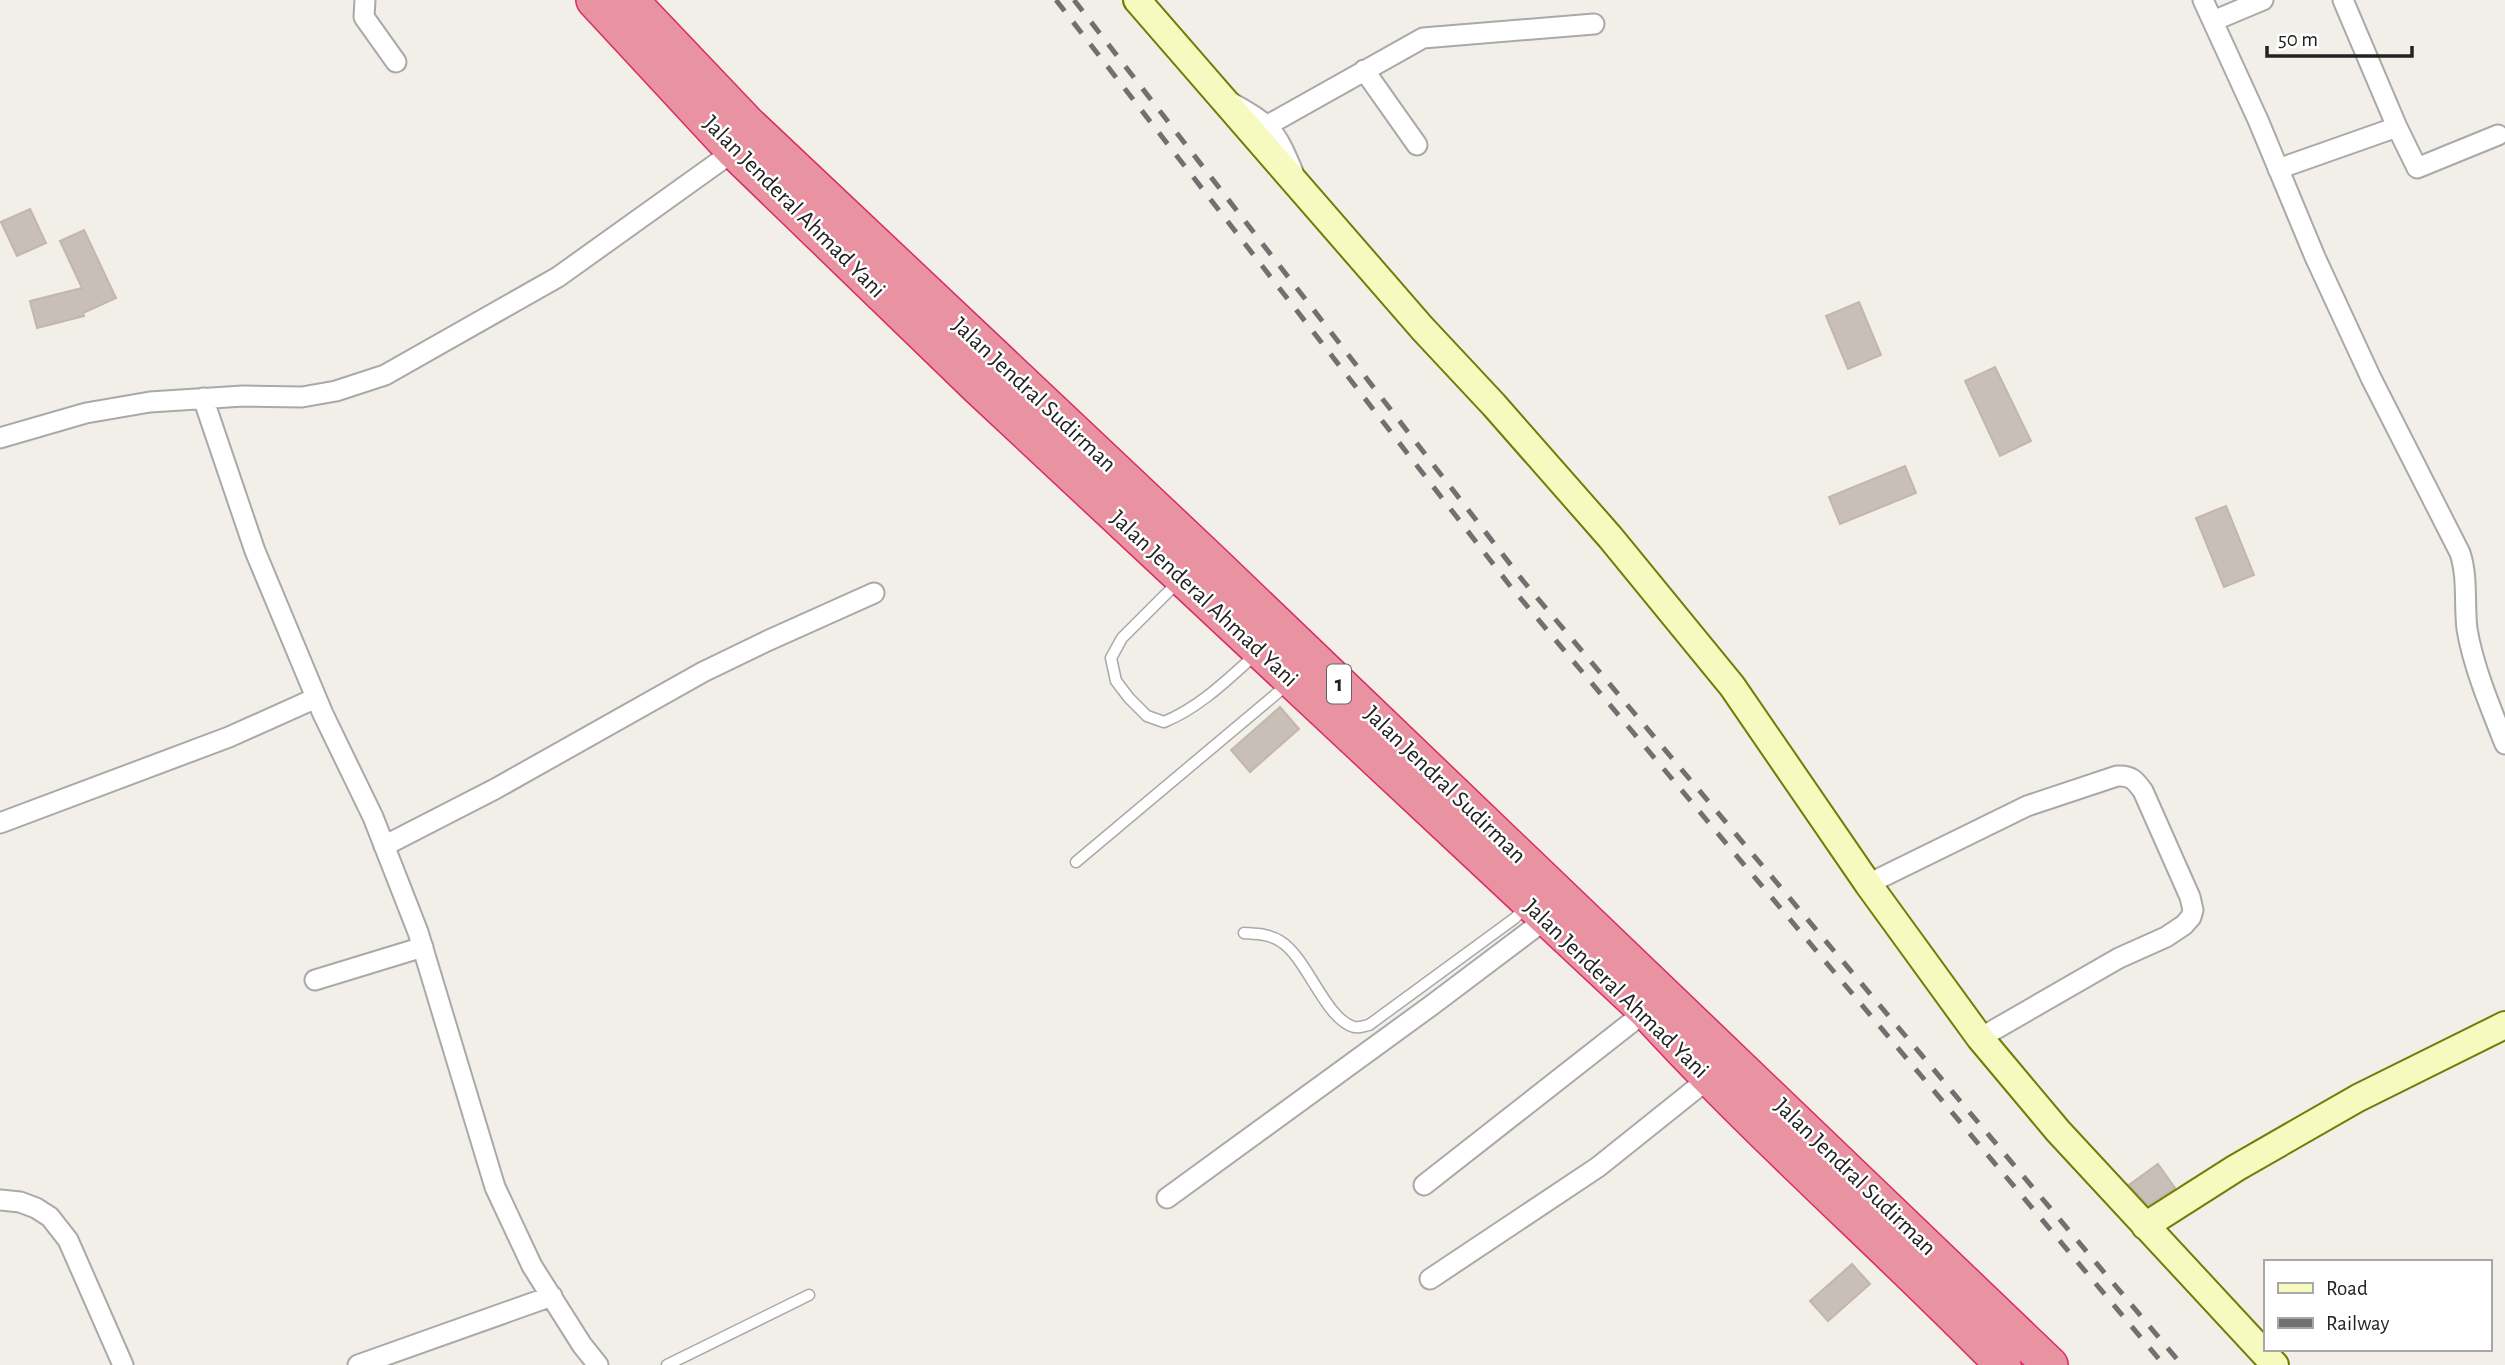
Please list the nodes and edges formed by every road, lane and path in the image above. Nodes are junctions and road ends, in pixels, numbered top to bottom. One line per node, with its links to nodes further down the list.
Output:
1 (365, 0): 10 (street)
2 (594, 0): 17 (highway, Jalan Jenderal Ahmad Yani / 1)
3 (630, 0): 22 (highway, Jalan Jendral Sudirman / 1)
4 (1137, 0): 12 (street)
5 (2203, 0): 8 (street)
6 (2263, 0): 8 (street)
7 (2343, 0): 14 (street)
8 (2213, 21): 18 (street)
9 (1594, 24): 11 (street)
10 (396, 62)
11 (1364, 70): 13 (street); 16 (street)
12 (1225, 100): 13 (street); 19 (street)
13 (1268, 125): 19 (street)
14 (2397, 127): 15 (street); 18 (street)
15 (2498, 135)
16 (1417, 145)
17 (734, 150): 20 (street); 22 (highway, Jalan Jenderal Ahmad Yani / 1)
18 (2278, 169): 27 (street)
19 (1299, 186): 31 (street)
20 (203, 398): 21 (street); 26 (street)
21 (0, 438)
22 (1194, 568): 24 (highway, Jalan Jendral Sudirman / 1); 24 (lane)
23 (874, 593): 29 (street)
24 (1270, 640): 25 (highway, Jalan Jenderal Ahmad Yani / 1); 52 (highway, Jalan Jendral Sudirman / 1)
25 (1291, 681): 30 (lane); 32 (highway, Jalan Jenderal Ahmad Yani / 1)
26 (316, 698): 28 (street); 29 (street)
27 (2505, 744)
28 (0, 823)
29 (384, 846): 34 (street)
30 (1076, 862)
31 (1868, 884): 38 (street); 38 (street)
32 (1537, 911): 33 (lane); 36 (highway, Jalan Jenderal Ahmad Yani / 1); 41 (street)
33 (1244, 933)
34 (423, 947): 35 (street); 46 (street)
35 (315, 980)
36 (1646, 1011): 39 (highway, Jalan Jenderal Ahmad Yani / 1); 40 (street)
37 (2505, 1025): 43 (street)
38 (1980, 1038): 43 (street)
39 (1708, 1079): 44 (street); 51 (highway, Jalan Jenderal Ahmad Yani / 1)
40 (1424, 1185)
41 (1167, 1198)
42 (0, 1200): 47 (street)
43 (2145, 1226): 53 (street)
44 (1430, 1279)
45 (809, 1295): 50 (lane)
46 (552, 1296): 48 (street); 49 (street)
47 (123, 1365)
48 (358, 1365)
49 (598, 1365)
50 (667, 1365)
51 (2003, 1365)
52 (2050, 1365)
53 (2275, 1365)

